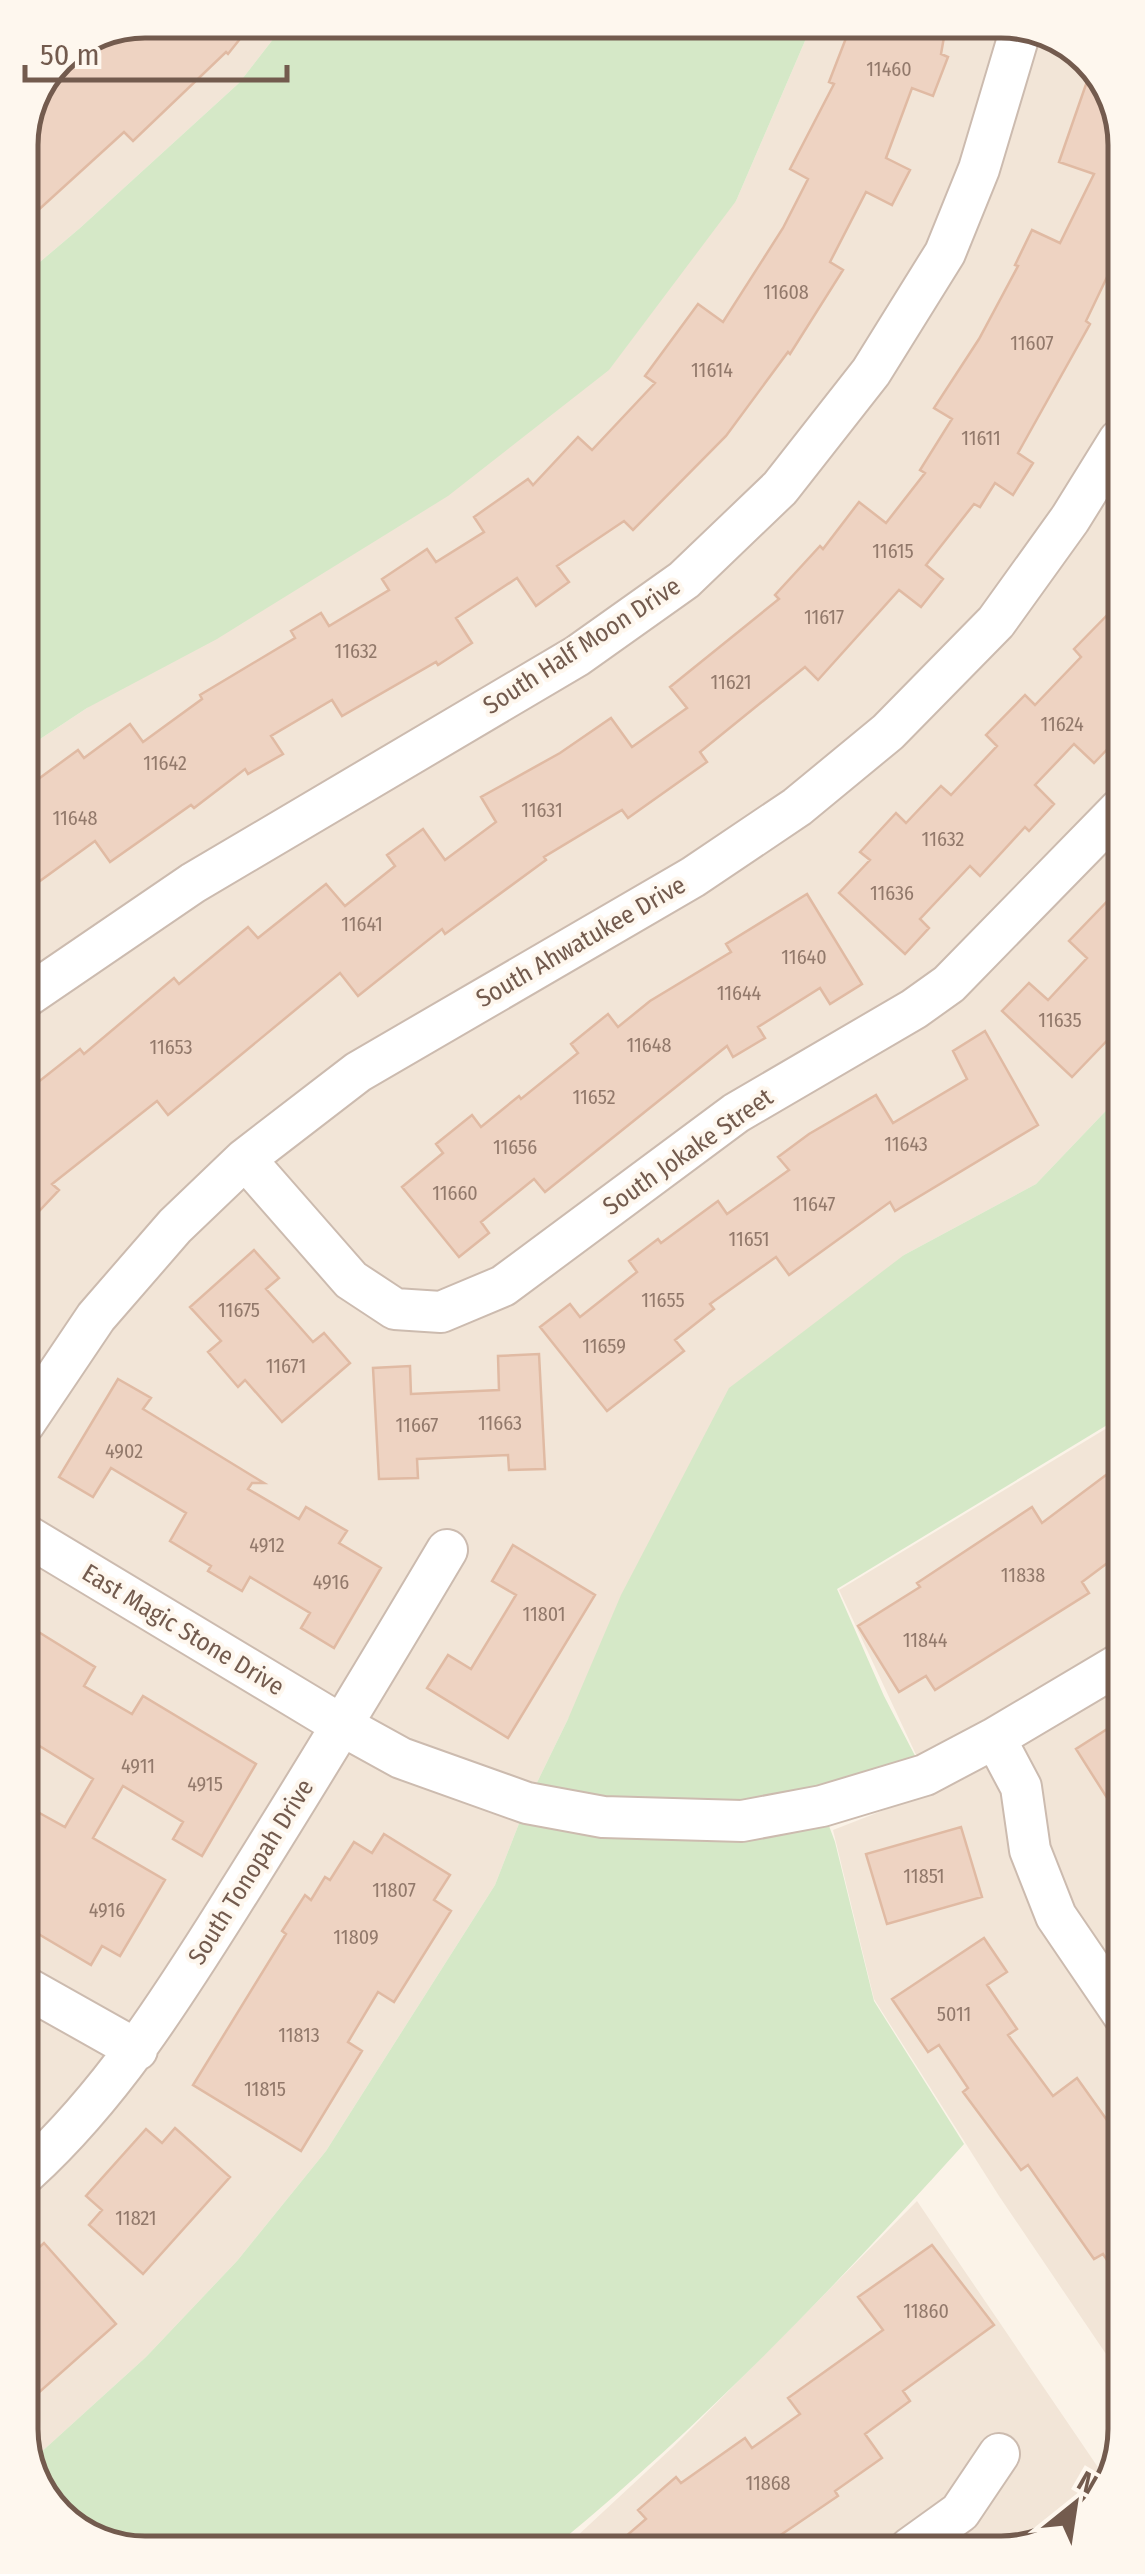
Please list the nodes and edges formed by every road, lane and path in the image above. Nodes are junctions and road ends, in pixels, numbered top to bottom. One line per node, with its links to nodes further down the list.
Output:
1 (1018, 40): 4 (street, South Half Moon Drive)
2 (1108, 458): 5 (street, South Ahwatukee Drive)
3 (1108, 821): 5 (street, South Jokake Street)
4 (38, 988)
5 (245, 1159): 6 (street, South Ahwatukee Drive)
6 (38, 1403)
7 (38, 1542): 10 (street, East Magic Stone Drive)
8 (448, 1550): 10 (street, South Tonopah Drive)
9 (1108, 1671): 11 (street, East Magic Stone Drive)
10 (342, 1726): 11 (street, East Magic Stone Drive); 14 (street, South Tonopah Drive)
11 (995, 1738): 12 (street)
12 (1108, 1992)
13 (38, 1994): 14 (street)
14 (137, 2050): 15 (street, South Tonopah Drive)
15 (38, 2162)
16 (999, 2454): 17 (street)
17 (927, 2536)

